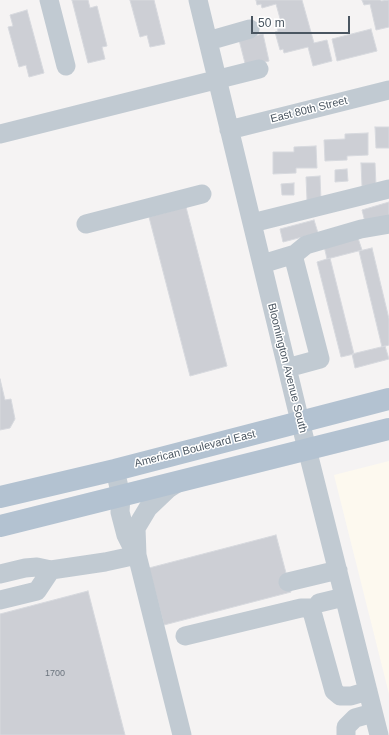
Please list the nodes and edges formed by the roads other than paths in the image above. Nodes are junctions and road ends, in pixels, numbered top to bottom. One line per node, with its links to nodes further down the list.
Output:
1 (49, 0): 5 (street)
2 (198, 0): 4 (street, Bloomington Avenue South)
3 (250, 29): 4 (street)
4 (208, 41): 7 (street, Bloomington Avenue South)
5 (66, 66)
6 (259, 69): 7 (street)
7 (217, 79): 9 (street, Bloomington Avenue South); 10 (street)
8 (389, 90): 9 (street, East 80th Street)
9 (230, 130): 14 (street, Bloomington Avenue South)
10 (0, 134)
11 (389, 189): 14 (street)
12 (202, 194): 13 (street)
13 (86, 224)
14 (252, 224): 17 (street, Bloomington Avenue South)
15 (389, 224): 16 (street)
16 (293, 255): 17 (street); 18 (street)
17 (262, 264): 18 (street, Bloomington Avenue South)
18 (288, 368): 20 (street, Bloomington Avenue South)
19 (389, 399): 20 (main road, American Boulevard East)
20 (301, 422): 22 (street, Bloomington Avenue South); 23 (main road, American Boulevard East)
21 (389, 429): 22 (main road)
22 (307, 449): 24 (main road); 31 (street, Bloomington Avenue South)
23 (115, 470): 25 (street); 26 (main road, American Boulevard East)
24 (182, 480): 25 (main road); 28 (street)
25 (121, 496): 27 (main road); 28 (street); 29 (street)
26 (0, 497)
27 (0, 526)
28 (136, 528): 29 (street)
29 (137, 555): 30 (street); 40 (street)
30 (51, 570): 32 (street); 35 (street)
31 (338, 570): 33 (street); 34 (street, Bloomington Avenue South)
32 (0, 574)
33 (288, 582)
34 (344, 597): 36 (street); 38 (street, Bloomington Avenue South)
35 (0, 600)
36 (319, 603)
37 (185, 636): 38 (street)
38 (368, 692): 39 (street, Bloomington Avenue South)
39 (374, 713): 41 (street); 42 (street, Bloomington Avenue South)
40 (182, 735)
41 (346, 735)
42 (379, 735)

